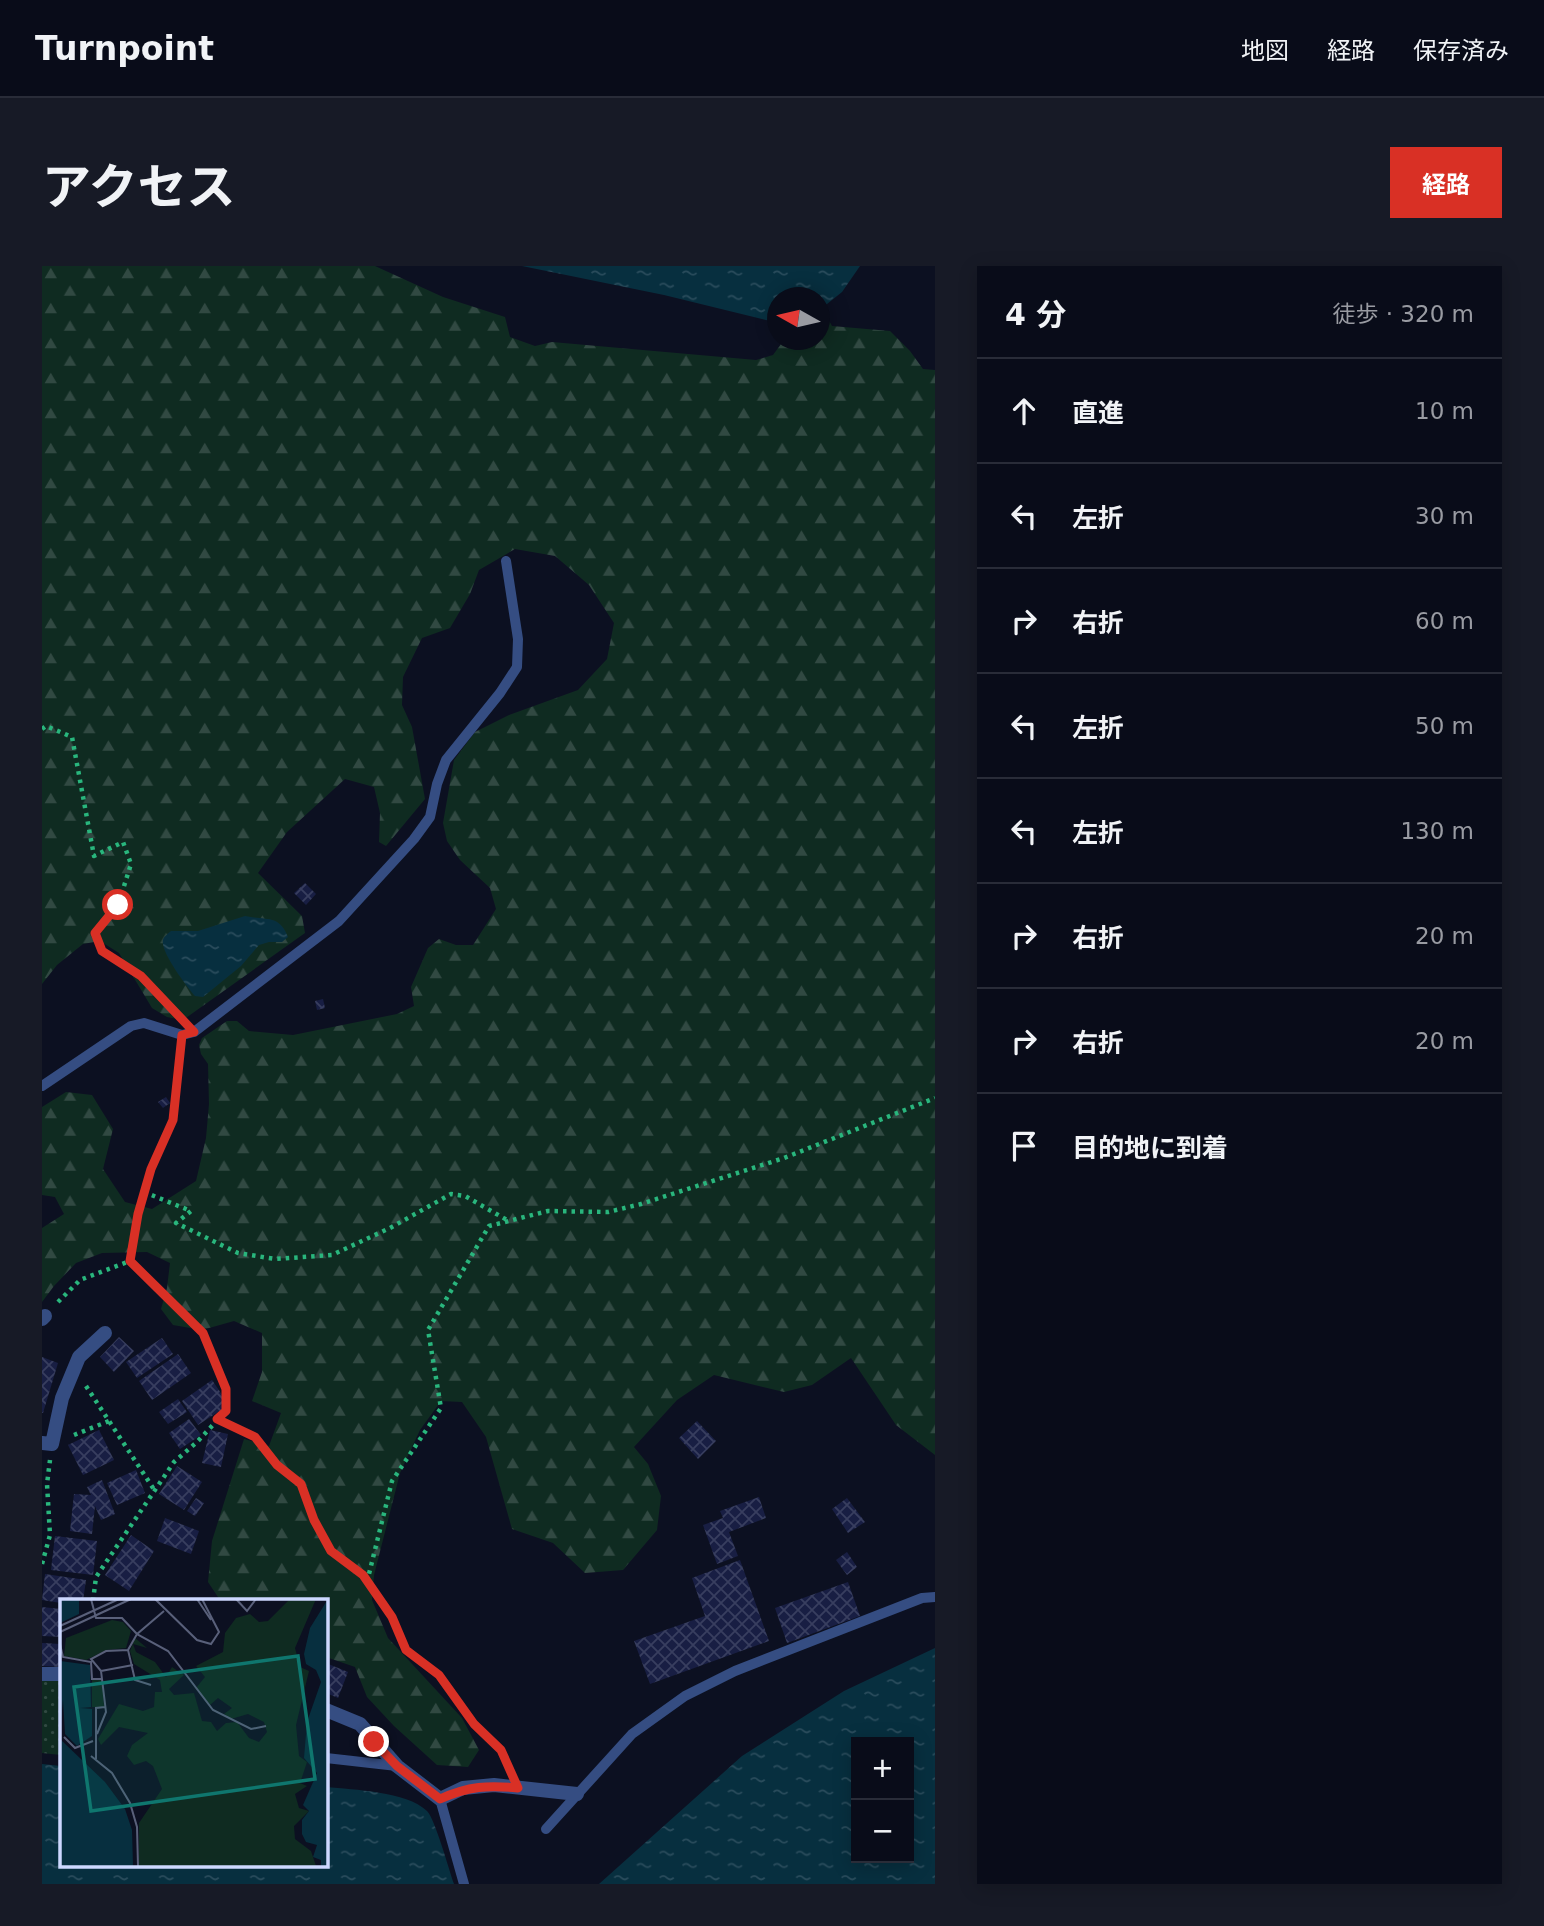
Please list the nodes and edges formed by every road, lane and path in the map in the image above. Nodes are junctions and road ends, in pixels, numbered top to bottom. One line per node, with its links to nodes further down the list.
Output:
1 (506, 561): 3 (lane)
2 (42, 729): 3 (path)
3 (194, 1032): 4 (lane)
4 (182, 1035): 5 (lane); 7 (path)
5 (42, 1086)
6 (935, 1098): 8 (path)
7 (144, 1192): 8 (path); 9 (path)
8 (508, 1221): 18 (path)
9 (130, 1261): 10 (path); 13 (path)
10 (43, 1317)
11 (105, 1334): 12 (street)
12 (70, 1378): 14 (path); 15 (street)
13 (217, 1419): 16 (path); 18 (path)
14 (109, 1421): 15 (path); 16 (path)
15 (47, 1443): 17 (path)
16 (155, 1491): 20 (path)
17 (42, 1564)
18 (367, 1581): 26 (path)
19 (935, 1597): 27 (lane)
20 (93, 1599)
21 (42, 1674): 22 (street)
22 (60, 1674)
23 (327, 1710): 25 (street)
24 (327, 1758): 25 (lane)
25 (397, 1766): 28 (street)
26 (518, 1788): 27 (street); 28 (street)
27 (577, 1794): 29 (lane)
28 (440, 1799): 30 (lane)
29 (546, 1829)
30 (464, 1884)

